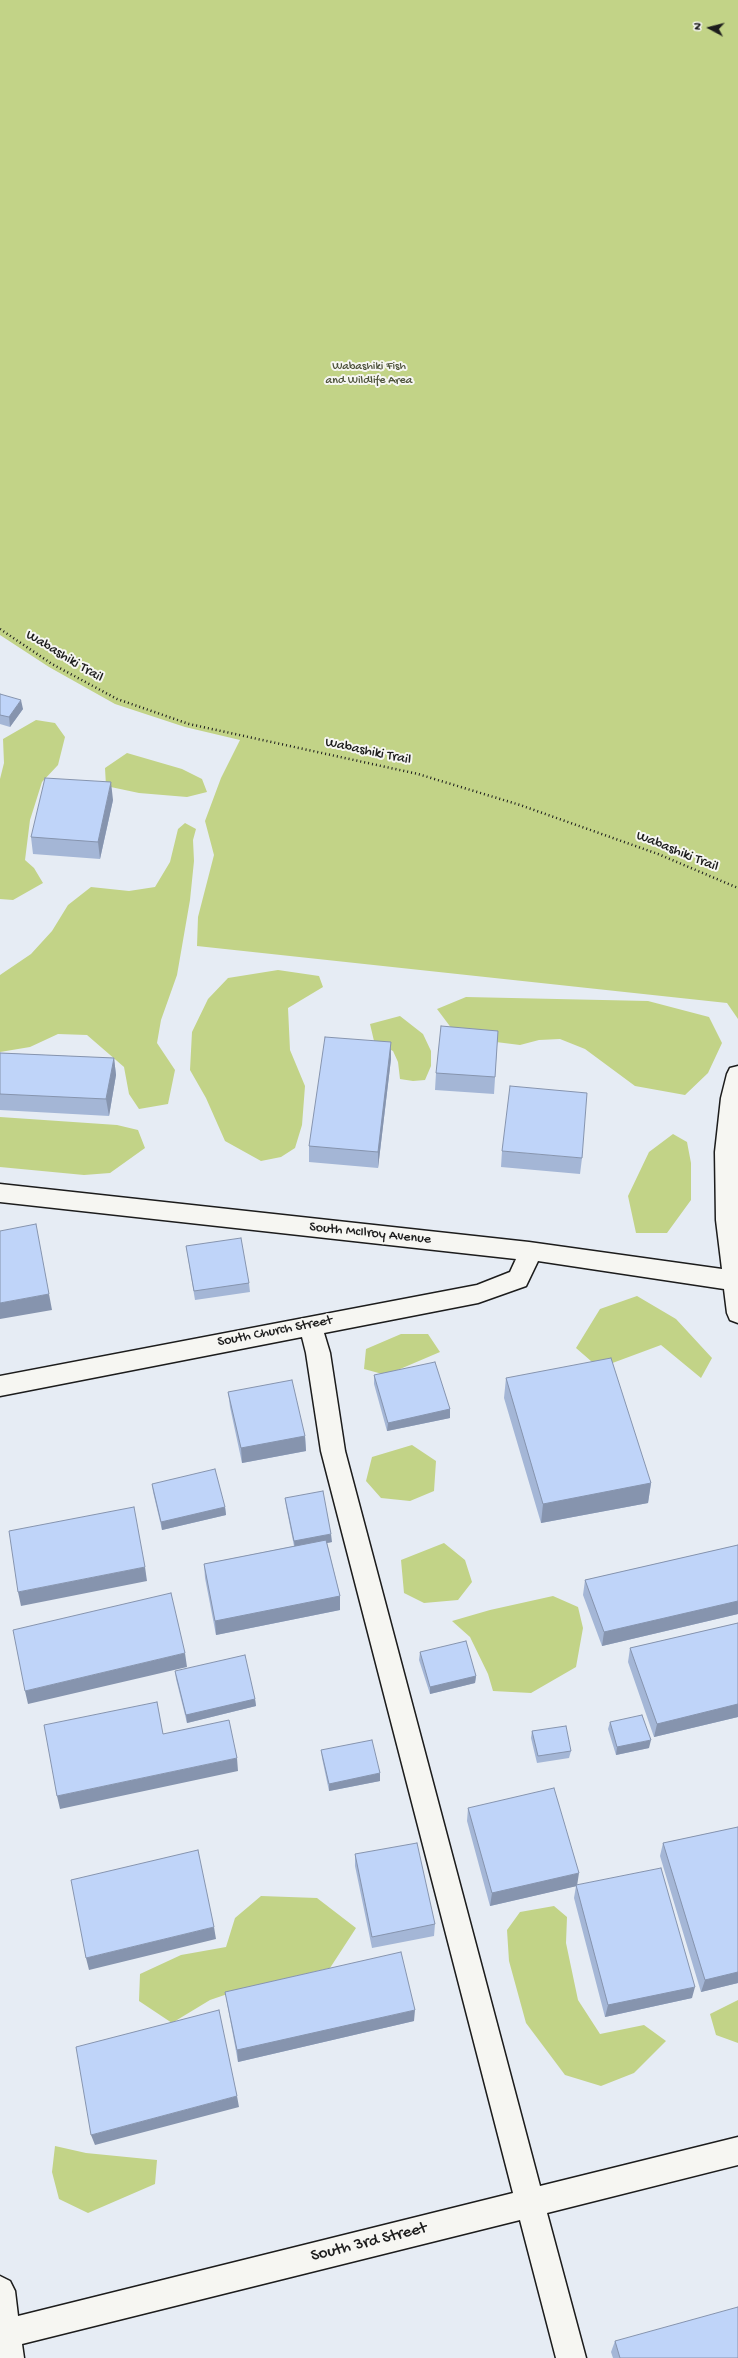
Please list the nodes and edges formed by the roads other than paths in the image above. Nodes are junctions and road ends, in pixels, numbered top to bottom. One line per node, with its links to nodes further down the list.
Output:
1 (738, 1074): 4 (street)
2 (0, 1193): 3 (street, South McIlroy Avenue)
3 (529, 1251): 4 (street, South McIlroy Avenue); 6 (street, South Church Street)
4 (736, 1282): 5 (street)
5 (738, 1313)
6 (310, 1325): 7 (street, South Church Street); 9 (street)
7 (0, 1386)
8 (738, 2151): 9 (street, South 3rd Street)
9 (530, 2203): 11 (street, South 3rd Street); 12 (street)
10 (0, 2291): 11 (street)
11 (5, 2342)
12 (571, 2358)

